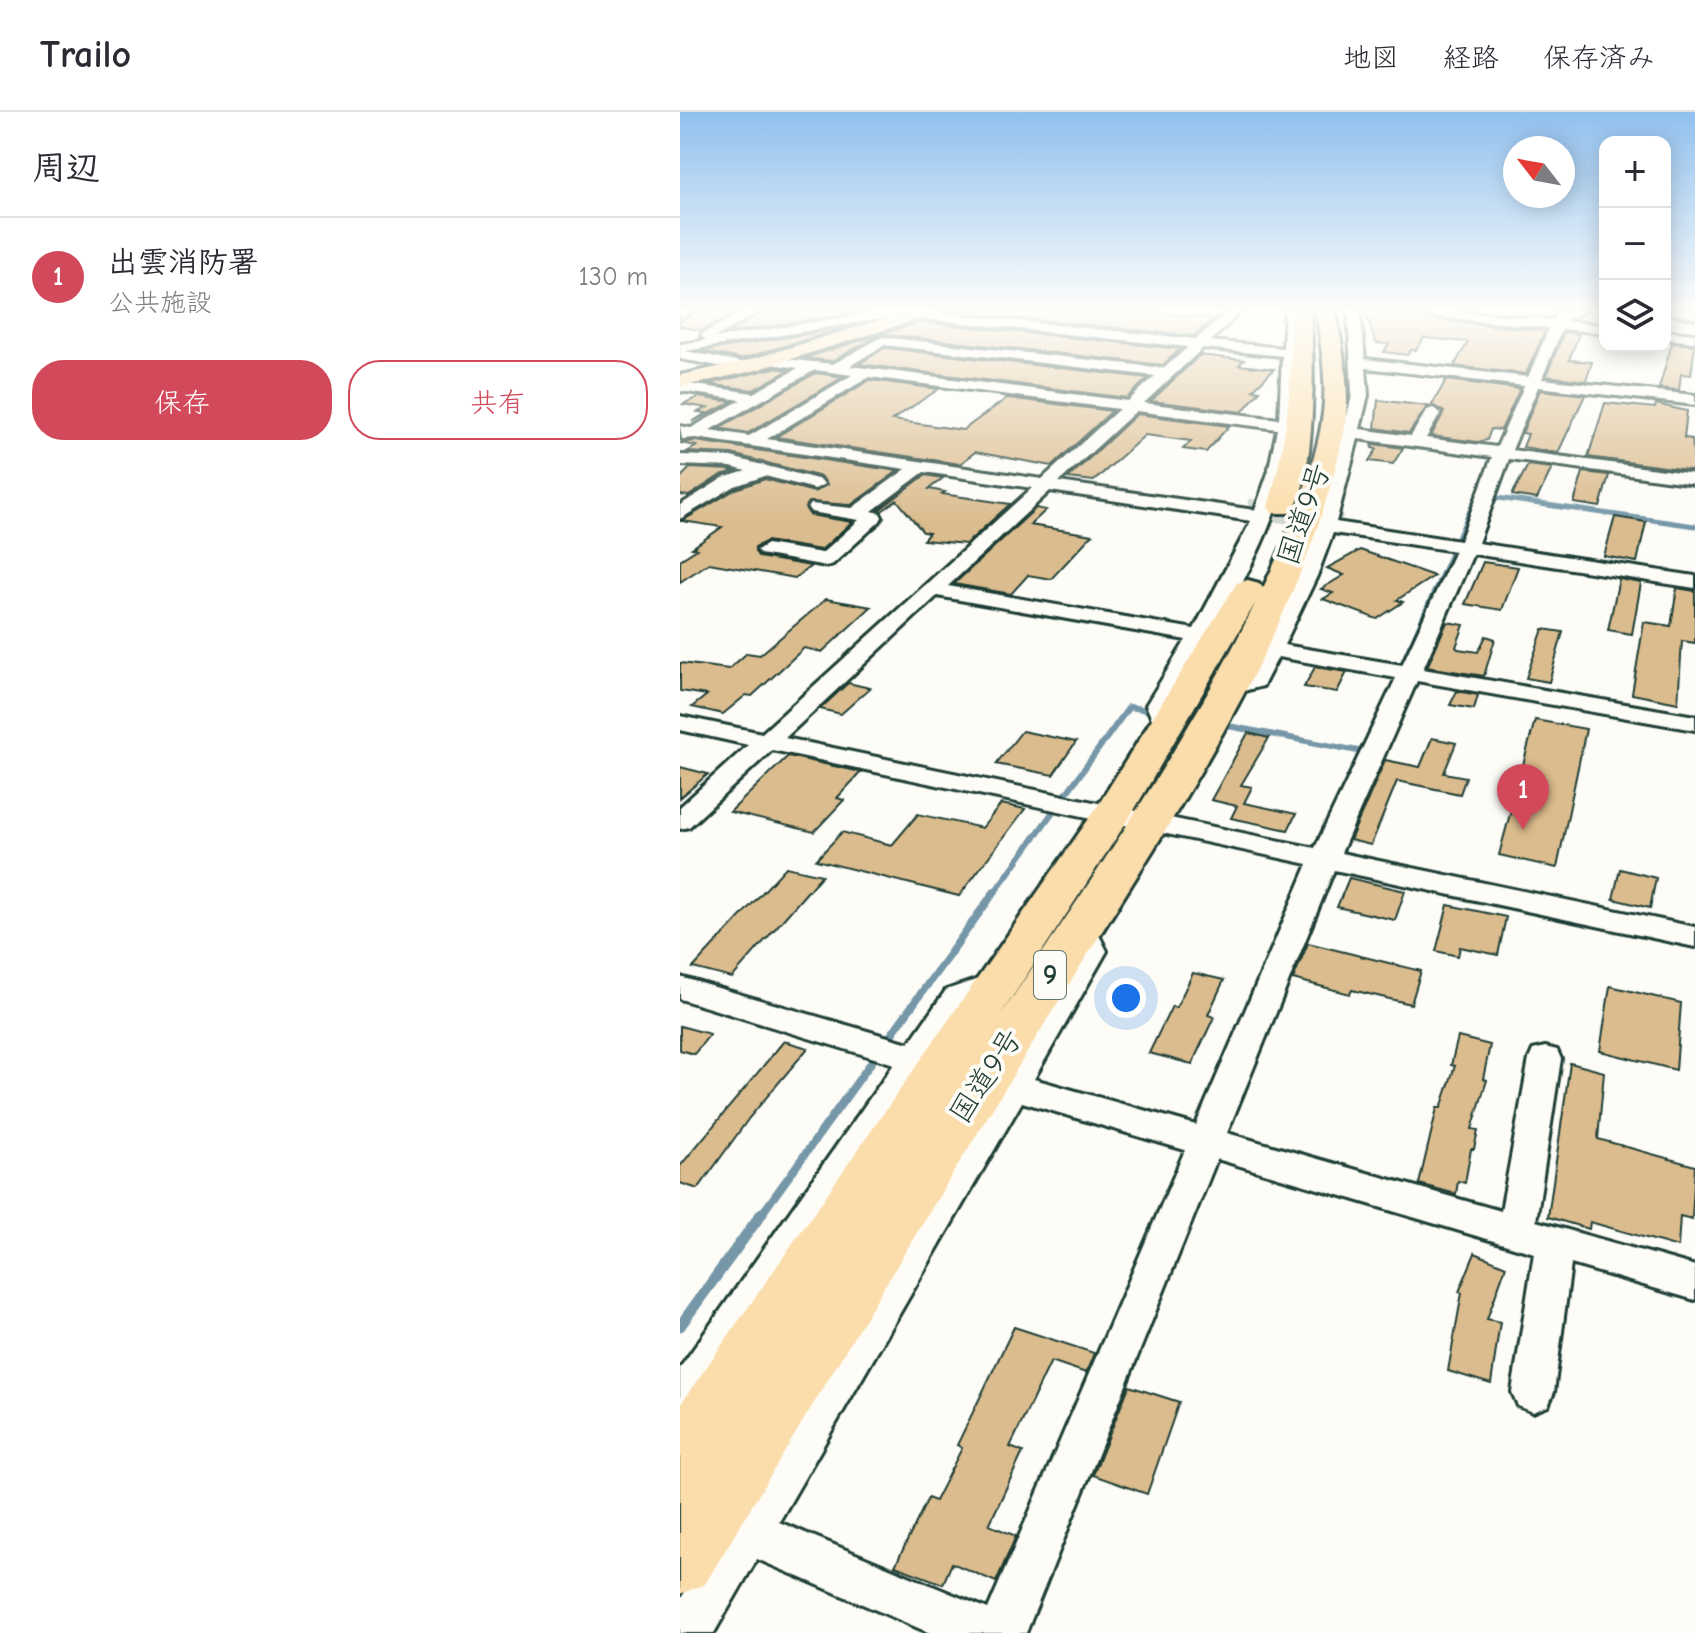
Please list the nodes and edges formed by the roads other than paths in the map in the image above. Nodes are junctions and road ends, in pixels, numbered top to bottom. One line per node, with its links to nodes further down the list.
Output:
1 (785, 381): 15 (street)
2 (852, 381): 18 (street)
3 (926, 381): 13 (street)
4 (953, 381): 13 (street)
5 (1158, 381): 17 (street)
6 (1305, 381): 14 (highway, 9)
7 (1329, 381): 30 (highway, 国道9号 / 9)
8 (1329, 381): 36 (highway, 国道9号 / 9)
9 (1356, 381): 23 (street)
10 (1524, 381): 11 (street)
11 (1533, 382): 16 (street); 25 (street)
12 (680, 384): 15 (street)
13 (948, 384): 17 (street)
14 (1295, 392): 20 (street); 36 (highway, 9)
15 (755, 398): 18 (street); 21 (street)
16 (1695, 400)
17 (1132, 405): 20 (street); 32 (street)
18 (811, 406): 22 (street)
19 (1433, 413): 23 (street)
20 (1286, 425): 36 (street)
21 (684, 435): 22 (street)
22 (751, 442): 24 (street)
23 (1416, 442): 25 (street)
24 (798, 450): 27 (street); 28 (street)
25 (1502, 454): 29 (street); 40 (street)
26 (680, 460): 28 (street)
27 (920, 467): 32 (street); 35 (street)
28 (766, 471): 31 (street); 34 (street)
29 (1695, 479)
30 (1328, 480): 38 (street); 43 (highway, 国道9号 / 9)
31 (815, 484)
32 (1046, 485): 36 (street); 44 (street)
33 (817, 508): 35 (street)
34 (680, 513)
35 (856, 514): 41 (street)
36 (1256, 514): 43 (highway, 国道9号 / 9)
37 (1362, 520): 39 (street)
38 (1334, 524): 39 (street); 43 (street)
39 (1405, 535): 40 (street)
40 (1466, 549): 42 (street); 47 (street)
41 (767, 550)
42 (1695, 582)
43 (1265, 586): 45 (street); 46 (street); 48 (highway, 国道9号 / 9); 51 (highway, 国道9号 / 9)
44 (933, 589): 45 (street); 52 (street)
45 (1199, 636): 51 (street)
46 (1271, 649): 47 (street); 48 (street)
47 (1410, 673): 50 (street); 55 (street)
48 (1228, 688): 53 (highway, 国道9号 / 9)
49 (680, 723): 52 (street)
50 (1695, 723)
51 (1167, 728): 53 (highway, 国道9号 / 9)
52 (767, 742): 53 (street); 54 (street)
53 (1131, 816): 55 (street); 56 (highway, 国道9号 / 9); 58 (highway, 国道9号 / 9)
54 (680, 821)
55 (1325, 857): 57 (street); 63 (street)
56 (1081, 926): 62 (street); 67 (highway, 国道9号 / 9)
57 (1695, 937)
58 (996, 984): 60 (street); 69 (highway, 国道9号 / 9)
59 (685, 995): 60 (street)
60 (917, 1058): 66 (street)
61 (1545, 1059): 64 (street)
62 (1013, 1086): 63 (street); 70 (street)
63 (1208, 1142): 64 (street); 78 (street)
64 (1516, 1231): 65 (street)
65 (1555, 1242): 68 (street); 71 (street)
66 (778, 1263): 69 (street); 72 (street)
67 (865, 1266): 70 (street); 75 (highway, 国道9号 / 9)
68 (1695, 1283)
69 (782, 1309): 73 (highway, 国道9号 / 9)
70 (876, 1320): 74 (street)
71 (1533, 1392)
72 (680, 1404)
73 (680, 1462)
74 (748, 1532): 76 (street); 77 (street)
75 (680, 1559)
76 (687, 1633)
77 (987, 1633)
78 (1002, 1633)

